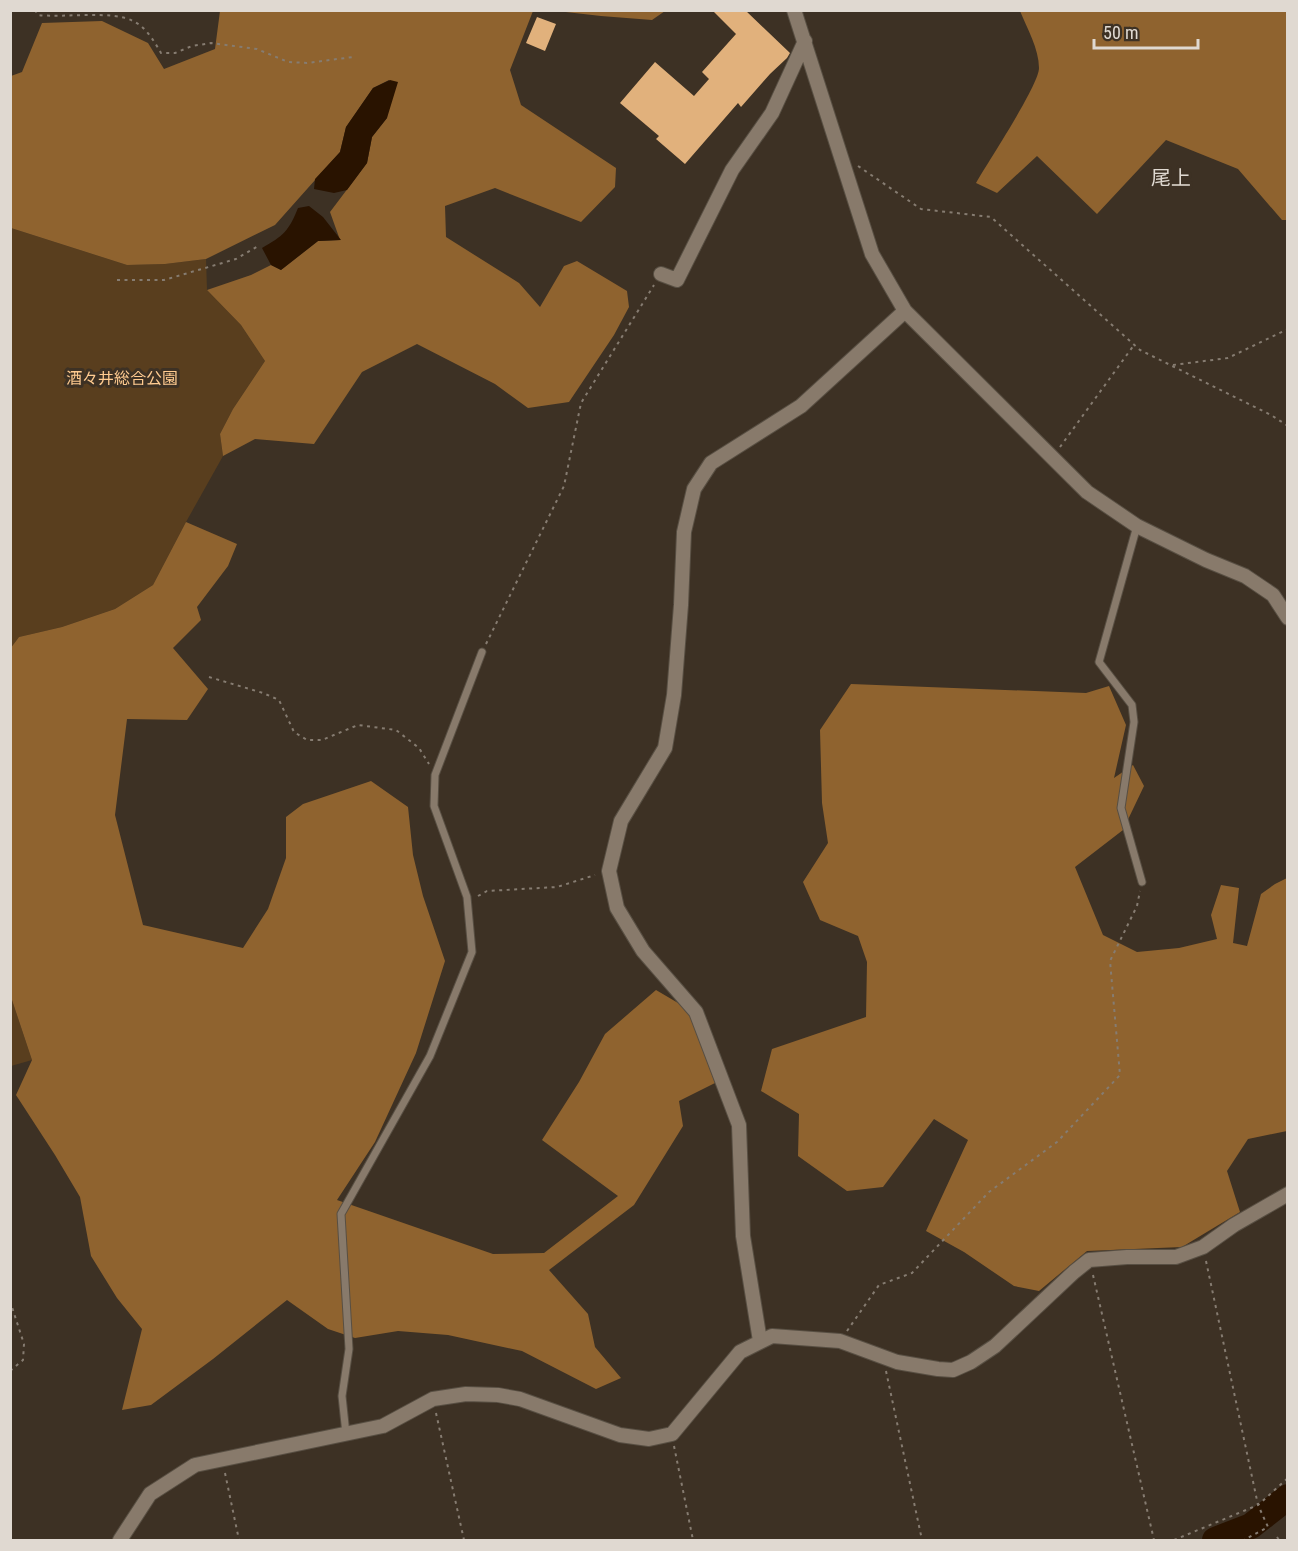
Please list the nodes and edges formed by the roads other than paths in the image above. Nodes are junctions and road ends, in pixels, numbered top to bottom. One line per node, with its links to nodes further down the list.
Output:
1 (794, 10): 2 (street)
2 (805, 41): 3 (street); 4 (street)
3 (661, 274)
4 (905, 311): 5 (street); 10 (street)
5 (1137, 526): 6 (street); 8 (lane)
6 (1287, 618)
7 (483, 652): 11 (lane)
8 (1142, 882)
9 (1287, 1194): 10 (street)
10 (760, 1341): 11 (street)
11 (346, 1434): 12 (street)
12 (120, 1540)

